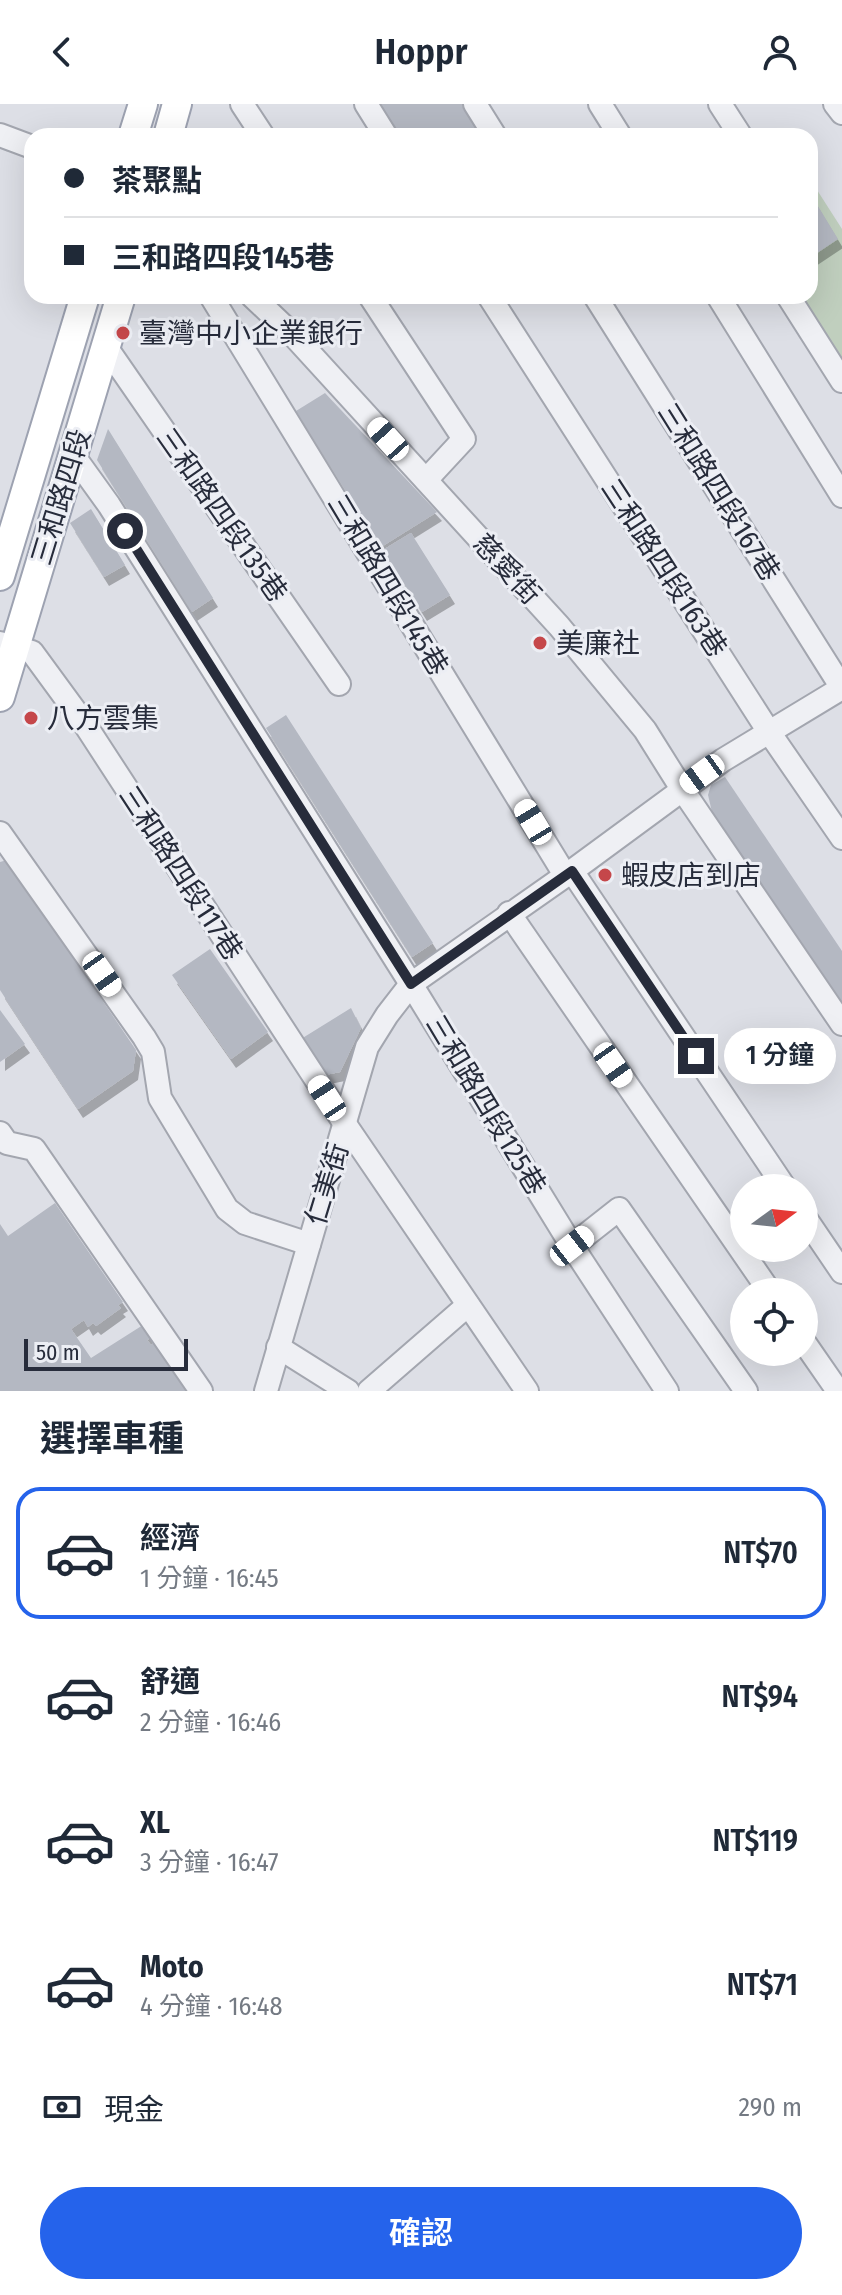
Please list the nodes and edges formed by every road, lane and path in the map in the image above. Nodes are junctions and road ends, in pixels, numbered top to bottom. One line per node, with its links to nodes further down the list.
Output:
1 (143, 104): 10 (main road)
2 (177, 104): 11 (main road)
3 (242, 104): 12 (street)
4 (366, 104): 13 (street)
5 (475, 104): 14 (street)
6 (600, 104): 15 (street)
7 (720, 104): 16 (street)
8 (835, 104): 9 (street)
9 (842, 113)
10 (136, 128)
11 (170, 128)
12 (258, 128)
13 (381, 128)
14 (490, 128)
15 (615, 128)
16 (735, 128)
17 (0, 135): 18 (street)
18 (24, 144)
19 (82, 304): 33 (main road, 三和路四段)
20 (119, 304): 28 (main road, 三和路四段)
21 (216, 304): 42 (street, 三和路四段145巷)
22 (260, 304): 31 (street, 慈愛街)
23 (375, 304): 31 (street)
24 (494, 304): 38 (street, 三和路四段163巷)
25 (600, 304): 36 (street, 三和路四段167巷)
26 (723, 304): 32 (street)
27 (793, 304): 29 (street)
28 (106, 347): 30 (main road, 三和路四段); 35 (street, 三和路四段135巷)
29 (842, 381)
30 (73, 455): 34 (main road, 三和路四段); 44 (street, 三和路四段125巷)
31 (426, 480): 39 (street, 慈愛街)
32 (842, 496)
33 (3, 555)
34 (8, 645): 37 (main road, 三和路四段); 46 (street, 三和路四段117巷)
35 (339, 684)
36 (842, 688): 38 (street, 仁美街)
37 (0, 697)
38 (769, 732): 39 (street, 仁美街); 41 (street, 三和路四段163巷)
39 (682, 789): 42 (street, 仁美街); 45 (street, 慈愛街)
40 (0, 833): 50 (street)
41 (842, 838)
42 (568, 873): 43 (street, 仁美街); 48 (street, 三和路四段145巷)
43 (509, 913): 44 (street, 仁美街); 53 (street)
44 (411, 984): 46 (street, 仁美街); 51 (street, 三和路四段125巷)
45 (842, 1024)
46 (345, 1124): 50 (street, 仁美街); 54 (street, 三和路四段117巷)
47 (3, 1138): 57 (street)
48 (775, 1174)
49 (818, 1237): 52 (street)
50 (309, 1244): 55 (street, 仁美街)
51 (572, 1246): 62 (street, 三和路四段125巷); 63 (street)
52 (842, 1272)
53 (760, 1278)
54 (468, 1305): 60 (street); 61 (street, 三和路四段117巷)
55 (278, 1347): 58 (street, 仁美街); 59 (street)
56 (818, 1362): 64 (street)
57 (201, 1391)
58 (266, 1391)
59 (348, 1391)
60 (369, 1391)
61 (527, 1391)
62 (667, 1391)
63 (746, 1391)
64 (838, 1391)

